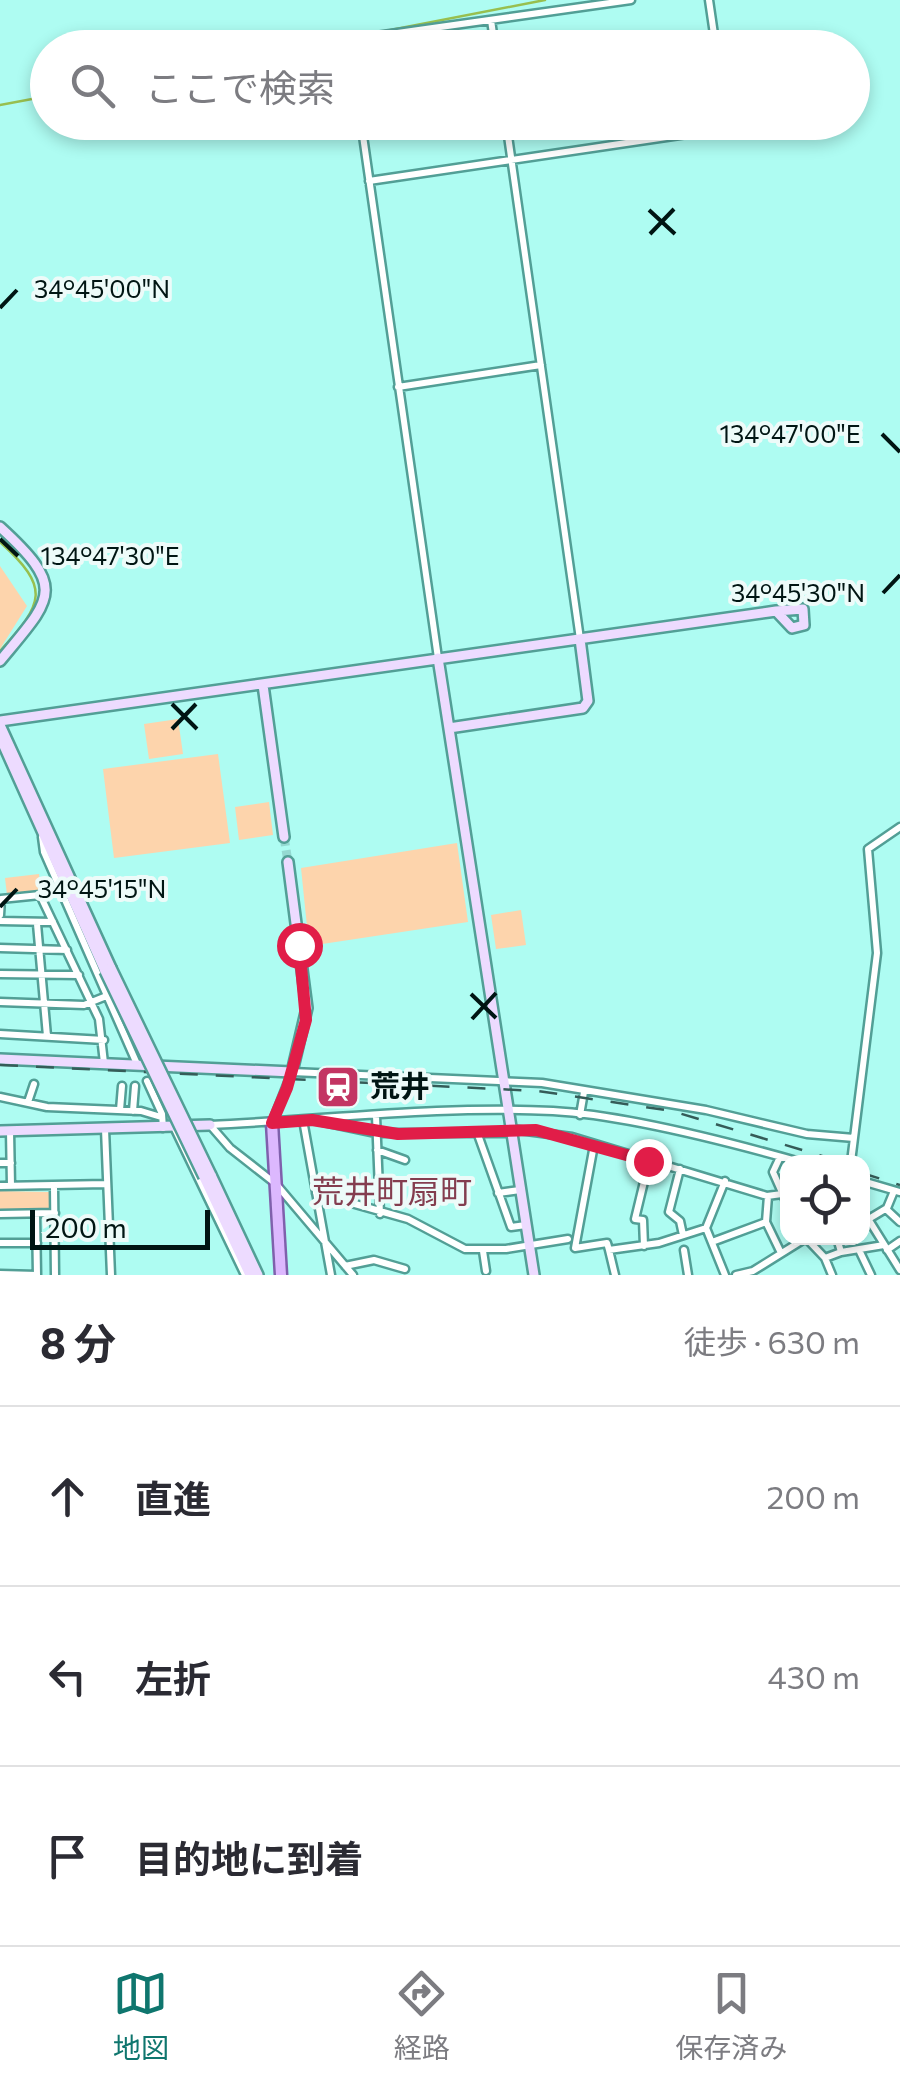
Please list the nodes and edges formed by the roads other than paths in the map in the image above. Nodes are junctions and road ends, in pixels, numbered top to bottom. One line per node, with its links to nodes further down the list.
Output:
1 (631, 0): 3 (street)
2 (709, 0): 6 (street)
3 (492, 20): 4 (street); 5 (street)
4 (419, 30)
5 (493, 30)
6 (713, 30)
7 (363, 140): 11 (street)
8 (508, 140): 10 (street)
9 (641, 140): 10 (street)
10 (510, 158): 11 (street); 12 (street)
11 (369, 180): 13 (street)
12 (541, 365): 13 (street); 16 (street)
13 (398, 387): 17 (street)
14 (0, 527): 18 (street)
15 (776, 611): 15 (street); 16 (street)
16 (580, 639): 17 (street); 21 (street)
17 (438, 658): 19 (street); 21 (street)
18 (0, 661)
19 (263, 685): 20 (street); 25 (street)
20 (0, 723): 33 (street)
21 (449, 728): 49 (street)
22 (0, 737): 24 (street)
23 (900, 827): 70 (street)
24 (42, 837): 33 (street); 37 (street)
25 (284, 837)
26 (288, 862): 47 (street)
27 (0, 918): 28 (street); 29 (street)
28 (53, 922): 29 (street); 32 (street)
29 (37, 924): 31 (street)
30 (0, 948): 31 (street)
31 (39, 950): 32 (street); 36 (street)
32 (67, 950): 35 (street)
33 (108, 969): 80 (street, bridge)
34 (0, 974): 36 (street)
35 (78, 975): 36 (street); 39 (street)
36 (40, 976): 40 (street)
37 (110, 995): 39 (street); 46 (street)
38 (0, 1002): 40 (street)
39 (92, 1003): 40 (street); 43 (street)
40 (46, 1004): 42 (street)
41 (0, 1034): 42 (street)
42 (47, 1036): 43 (street)
43 (104, 1040): 45 (street)
44 (0, 1059): 45 (street)
45 (104, 1063): 46 (street)
46 (137, 1064): 47 (street)
47 (292, 1072): 49 (street); 62 (street)
48 (147, 1081): 63 (street)
49 (503, 1081): 53 (street); 57 (street)
50 (36, 1084): 55 (street)
51 (122, 1086): 56 (street)
52 (135, 1086): 58 (street)
53 (584, 1092): 59 (street); 70 (street)
54 (0, 1097): 55 (street)
55 (28, 1102): 56 (street)
56 (120, 1110): 58 (street)
57 (507, 1110): 59 (street); 60 (street); 67 (street)
58 (133, 1111): 63 (street)
59 (580, 1115): 74 (street)
60 (376, 1116): 61 (street); 69 (street)
61 (308, 1120): 62 (street); 69 (street); 91 (street)
62 (272, 1123): 64 (street); 84 (main road)
63 (166, 1124): 64 (street); 65 (street); 136 (street)
64 (210, 1125): 84 (street)
65 (105, 1129): 66 (street); 83 (street)
66 (5, 1131): 78 (street)
67 (511, 1131): 68 (street); 71 (street); 89 (street)
68 (476, 1132): 69 (street); 92 (street)
69 (376, 1133): 72 (street)
70 (854, 1138): 73 (street)
71 (594, 1146): 76 (street); 119 (street)
72 (377, 1150): 75 (street); 99 (street)
73 (852, 1155)
74 (780, 1157): 88 (street)
75 (405, 1160)
76 (648, 1161): 79 (street); 117 (street)
77 (0, 1163): 78 (street)
78 (10, 1163): 86 (street)
79 (680, 1168): 81 (street); 106 (street)
80 (208, 1176): 136 (street); 137 (street)
81 (725, 1180): 94 (street); 105 (street)
82 (870, 1183): 90 (street)
83 (106, 1184): 87 (street); 135 (street)
84 (276, 1184): 112 (street); 138 (main road)
85 (0, 1186): 86 (street)
86 (11, 1186): 87 (street)
87 (54, 1187): 96 (street)
88 (780, 1189)
89 (520, 1190): 92 (street); 103 (street)
90 (897, 1191): 95 (street)
91 (316, 1193): 99 (street); 112 (street)
92 (498, 1193): 103 (street)
93 (780, 1194): 94 (street)
94 (768, 1196): 101 (street)
95 (886, 1209): 100 (street); 102 (street)
96 (54, 1213): 98 (street); 134 (street)
97 (0, 1214): 98 (street)
98 (36, 1214): 111 (street)
99 (380, 1214): 121 (street)
100 (870, 1219)
101 (766, 1222): 109 (street); 124 (street)
102 (900, 1222)
103 (526, 1225): 113 (street)
104 (870, 1227): 118 (street)
105 (706, 1228): 106 (street); 109 (street)
106 (683, 1235): 117 (street)
107 (568, 1239): 113 (street)
108 (900, 1241): 118 (street)
109 (712, 1242): 144 (street)
110 (0, 1243): 111 (street)
111 (36, 1243): 133 (street)
112 (326, 1243): 126 (street); 139 (street)
113 (530, 1245): 121 (street); 141 (street)
114 (794, 1245): 124 (street)
115 (813, 1245): 125 (street)
116 (840, 1245): 122 (street)
117 (644, 1246): 119 (street)
118 (886, 1247): 123 (street); 130 (street)
119 (609, 1250): 142 (street)
120 (684, 1250): 143 (street)
121 (482, 1251): 128 (street)
122 (842, 1252): 123 (street); 125 (street)
123 (860, 1252): 146 (street)
124 (781, 1253): 129 (street)
125 (825, 1258): 132 (street)
126 (345, 1266): 127 (street); 140 (street)
127 (405, 1269)
128 (486, 1271)
129 (753, 1273): 145 (street)
130 (899, 1273)
131 (0, 1274): 133 (street)
132 (829, 1274)
133 (37, 1275)
134 (55, 1275)
135 (111, 1275)
136 (247, 1275)
137 (258, 1275)
138 (281, 1275)
139 (331, 1275)
140 (353, 1275)
141 (534, 1275)
142 (615, 1275)
143 (688, 1275)
144 (725, 1275)
145 (736, 1275)
146 (871, 1275)

